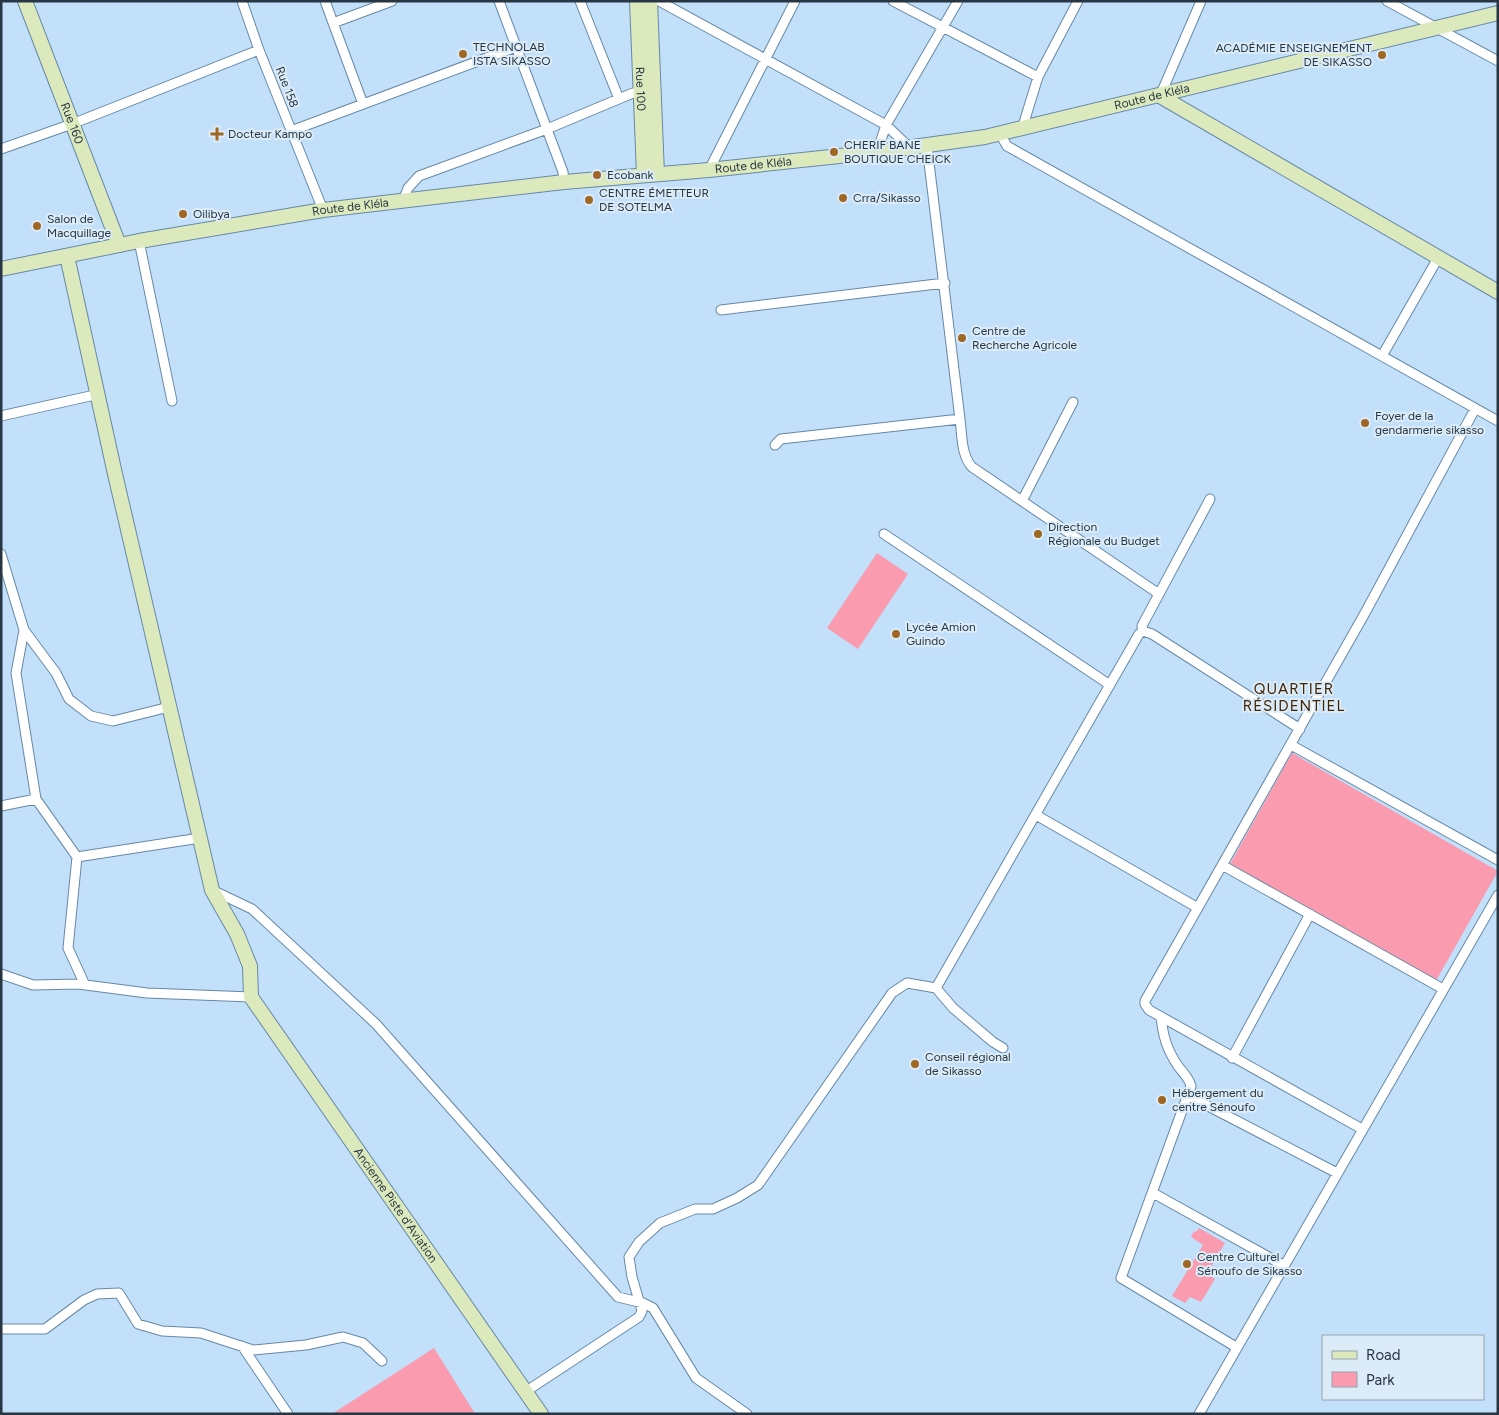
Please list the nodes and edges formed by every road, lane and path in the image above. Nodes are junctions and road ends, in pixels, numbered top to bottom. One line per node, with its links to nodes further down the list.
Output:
1 (25, 1): 29 (street, Rue 160)
2 (242, 1): 21 (street, Rue 158)
3 (325, 1): 17 (street)
4 (392, 1): 17 (street)
5 (499, 1): 20 (street)
6 (580, 1): 27 (street)
7 (638, 1): 25 (street, Rue 100)
8 (650, 1): 40 (street)
9 (658, 1): 22 (street)
10 (794, 1): 22 (street)
11 (893, 1): 18 (street)
12 (958, 1): 18 (street)
13 (1078, 1): 24 (street)
14 (1202, 1): 26 (street)
15 (1387, 1): 19 (street)
16 (1498, 14): 19 (street, Route de Kléla)
17 (333, 23): 28 (street)
18 (943, 28): 24 (street); 30 (street)
19 (1439, 28): 23 (street); 26 (street, Route de Kléla)
20 (516, 47): 28 (street); 31 (street)
21 (259, 50): 29 (street); 33 (street, Rue 158)
22 (765, 59): 30 (street); 39 (street)
23 (1498, 61)
24 (1038, 77): 32 (street)
25 (641, 91): 27 (street); 40 (street, Rue 100)
26 (1160, 96): 32 (street, Route de Kléla); 47 (street)
27 (619, 99): 31 (street)
28 (363, 104): 33 (street)
29 (72, 124): 37 (street); 45 (street, Rue 160)
30 (886, 125): 36 (street); 38 (street)
31 (547, 129): 41 (street); 42 (street)
32 (1022, 129): 34 (street, Route de Kléla)
33 (291, 131): 43 (street, Rue 158)
34 (1000, 134): 35 (street, Route de Kléla); 52 (street)
35 (927, 146): 36 (street, Route de Kléla); 49 (street)
36 (910, 148): 38 (street, Route de Kléla)
37 (1, 149)
38 (878, 152): 39 (street, Route de Kléla)
39 (709, 170): 40 (street, Route de Kléla)
40 (650, 174): 41 (street, Route de Kléla)
41 (564, 182): 42 (street, Route de Kléla)
42 (403, 201): 43 (street, Route de Kléla)
43 (323, 210): 44 (street, Route de Kléla)
44 (139, 241): 45 (street, Route de Kléla); 54 (street)
45 (119, 245): 46 (street, Route de Kléla)
46 (67, 256): 48 (street, Route de Kléla); 53 (street)
47 (1438, 258): 50 (street); 52 (street)
48 (1, 270)
49 (945, 283): 51 (street); 58 (street)
50 (1498, 292)
51 (721, 310)
52 (1382, 356): 56 (street)
53 (99, 394): 57 (street); 69 (street)
54 (172, 401)
55 (1073, 402): 62 (street)
56 (1475, 409): 59 (street); 70 (street)
57 (1, 416)
58 (960, 419): 60 (street); 62 (street)
59 (1498, 421)
60 (775, 445)
61 (1210, 499): 65 (street)
62 (1022, 501): 65 (street)
63 (884, 534): 68 (street)
64 (1, 554): 66 (street)
65 (1159, 594): 67 (street)
66 (24, 630): 69 (street); 72 (street)
67 (1143, 631): 68 (street); 70 (street)
68 (1110, 685): 74 (street)
69 (169, 707): 75 (street)
70 (1300, 729): 71 (street)
71 (1291, 745): 77 (street); 78 (street)
72 (36, 800): 73 (street); 76 (street)
73 (1, 806)
74 (1036, 815): 81 (street); 85 (street)
75 (200, 838): 76 (street); 79 (street)
76 (77, 857): 84 (street)
77 (1498, 860)
78 (1222, 866): 81 (street); 82 (street)
79 (212, 890): 87 (street); 96 (street)
80 (1498, 895): 86 (street)
81 (1198, 908): 88 (street)
82 (1310, 914): 86 (street); 90 (street)
83 (1, 974): 84 (street)
84 (85, 985): 87 (street)
85 (936, 988): 89 (street); 96 (street)
86 (1443, 988): 92 (street)
87 (251, 997): 101 (street, Ancienne Piste d'Aviation)
88 (1161, 1017): 90 (street); 91 (street)
89 (1003, 1048)
90 (1232, 1058): 92 (street)
91 (1189, 1096): 93 (street); 94 (street)
92 (1362, 1129): 93 (street)
93 (1337, 1173): 95 (street)
94 (1153, 1193): 95 (street); 99 (street)
95 (1283, 1265): 99 (street)
96 (640, 1302): 101 (street); 104 (street)
97 (1, 1329): 98 (street)
98 (242, 1346): 100 (street); 102 (street)
99 (1236, 1347): 105 (street)
100 (382, 1361)
101 (525, 1392): 103 (street, Ancienne Piste d'Aviation)
102 (288, 1414)
103 (541, 1414)
104 (747, 1414)
105 (1199, 1414)

